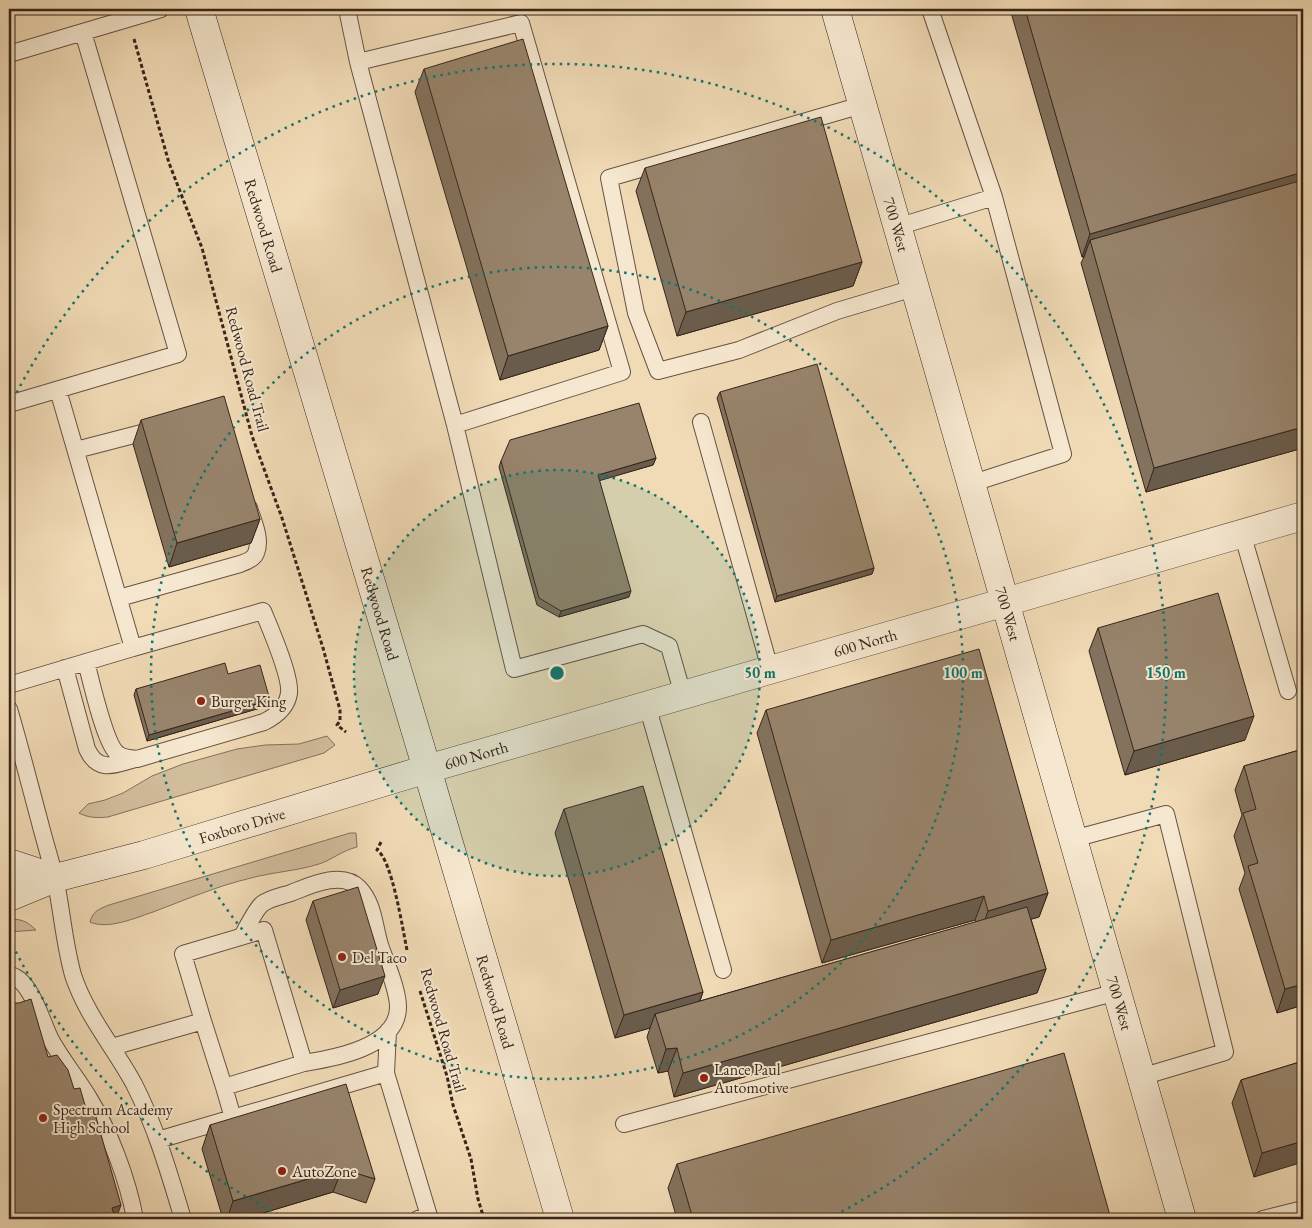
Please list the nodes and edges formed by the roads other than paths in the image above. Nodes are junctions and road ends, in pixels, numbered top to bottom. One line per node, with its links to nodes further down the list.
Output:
1 (161, 9): 6 (lane)
2 (199, 9): 35 (street, Redwood Road)
3 (347, 9): 8 (lane)
4 (834, 9): 9 (street, 700 West)
5 (930, 9): 10 (lane)
6 (83, 32): 7 (lane); 13 (lane)
7 (9, 54)
8 (358, 62): 17 (lane); 17 (lane)
9 (862, 105): 11 (street, 700 West); 12 (lane)
10 (994, 197): 11 (lane); 19 (lane)
11 (897, 227): 12 (street, 700 West)
12 (914, 288): 19 (street, 700 West)
13 (58, 390): 14 (lane); 18 (lane)
14 (9, 404)
15 (701, 422): 28 (lane)
16 (168, 424): 18 (lane)
17 (455, 425): 31 (lane)
18 (76, 450): 23 (lane)
19 (970, 484): 24 (street, 700 West)
20 (245, 495): 23 (lane)
21 (1303, 516): 22 (street, 600 North)
22 (1242, 534): 24 (street, 600 North); 30 (lane)
23 (119, 598): 25 (lane)
24 (1004, 602): 28 (street, 600 North); 36 (street, 700 West)
25 (133, 648): 26 (lane); 34 (lane)
26 (86, 662): 27 (lane); 34 (lane)
27 (65, 668): 29 (lane); 34 (lane)
28 (770, 669): 31 (street, 600 North)
29 (9, 685)
30 (1288, 691)
31 (683, 695): 32 (street, 600 North)
32 (647, 705): 35 (street, 600 North); 41 (lane)
33 (9, 710): 38 (lane)
34 (137, 759)
35 (427, 768): 38 (street, Foxboro Drive); 58 (street, Redwood Road)
36 (1073, 839): 43 (street, 700 West); 49 (lane)
37 (9, 863): 38 (street)
38 (55, 878): 39 (street, Foxboro Drive); 46 (lane)
39 (9, 897)
40 (242, 936): 44 (lane); 45 (lane); 47 (lane)
41 (723, 970)
42 (10, 975): 56 (lane)
43 (1117, 992): 49 (street, 700 West); 52 (lane)
44 (204, 1021): 46 (lane); 50 (lane)
45 (388, 1031): 47 (lane); 48 (lane)
46 (112, 1047): 53 (lane)
47 (304, 1063): 50 (lane)
48 (386, 1073): 51 (lane); 55 (lane)
49 (1141, 1077): 59 (street, 700 West)
50 (224, 1087): 51 (lane)
51 (233, 1118): 53 (lane)
52 (624, 1124)
53 (158, 1140): 57 (lane)
54 (1303, 1209): 60 (lane)
55 (425, 1218)
56 (135, 1219)
57 (183, 1219)
58 (560, 1219)
59 (1182, 1219)
60 (1264, 1219)

